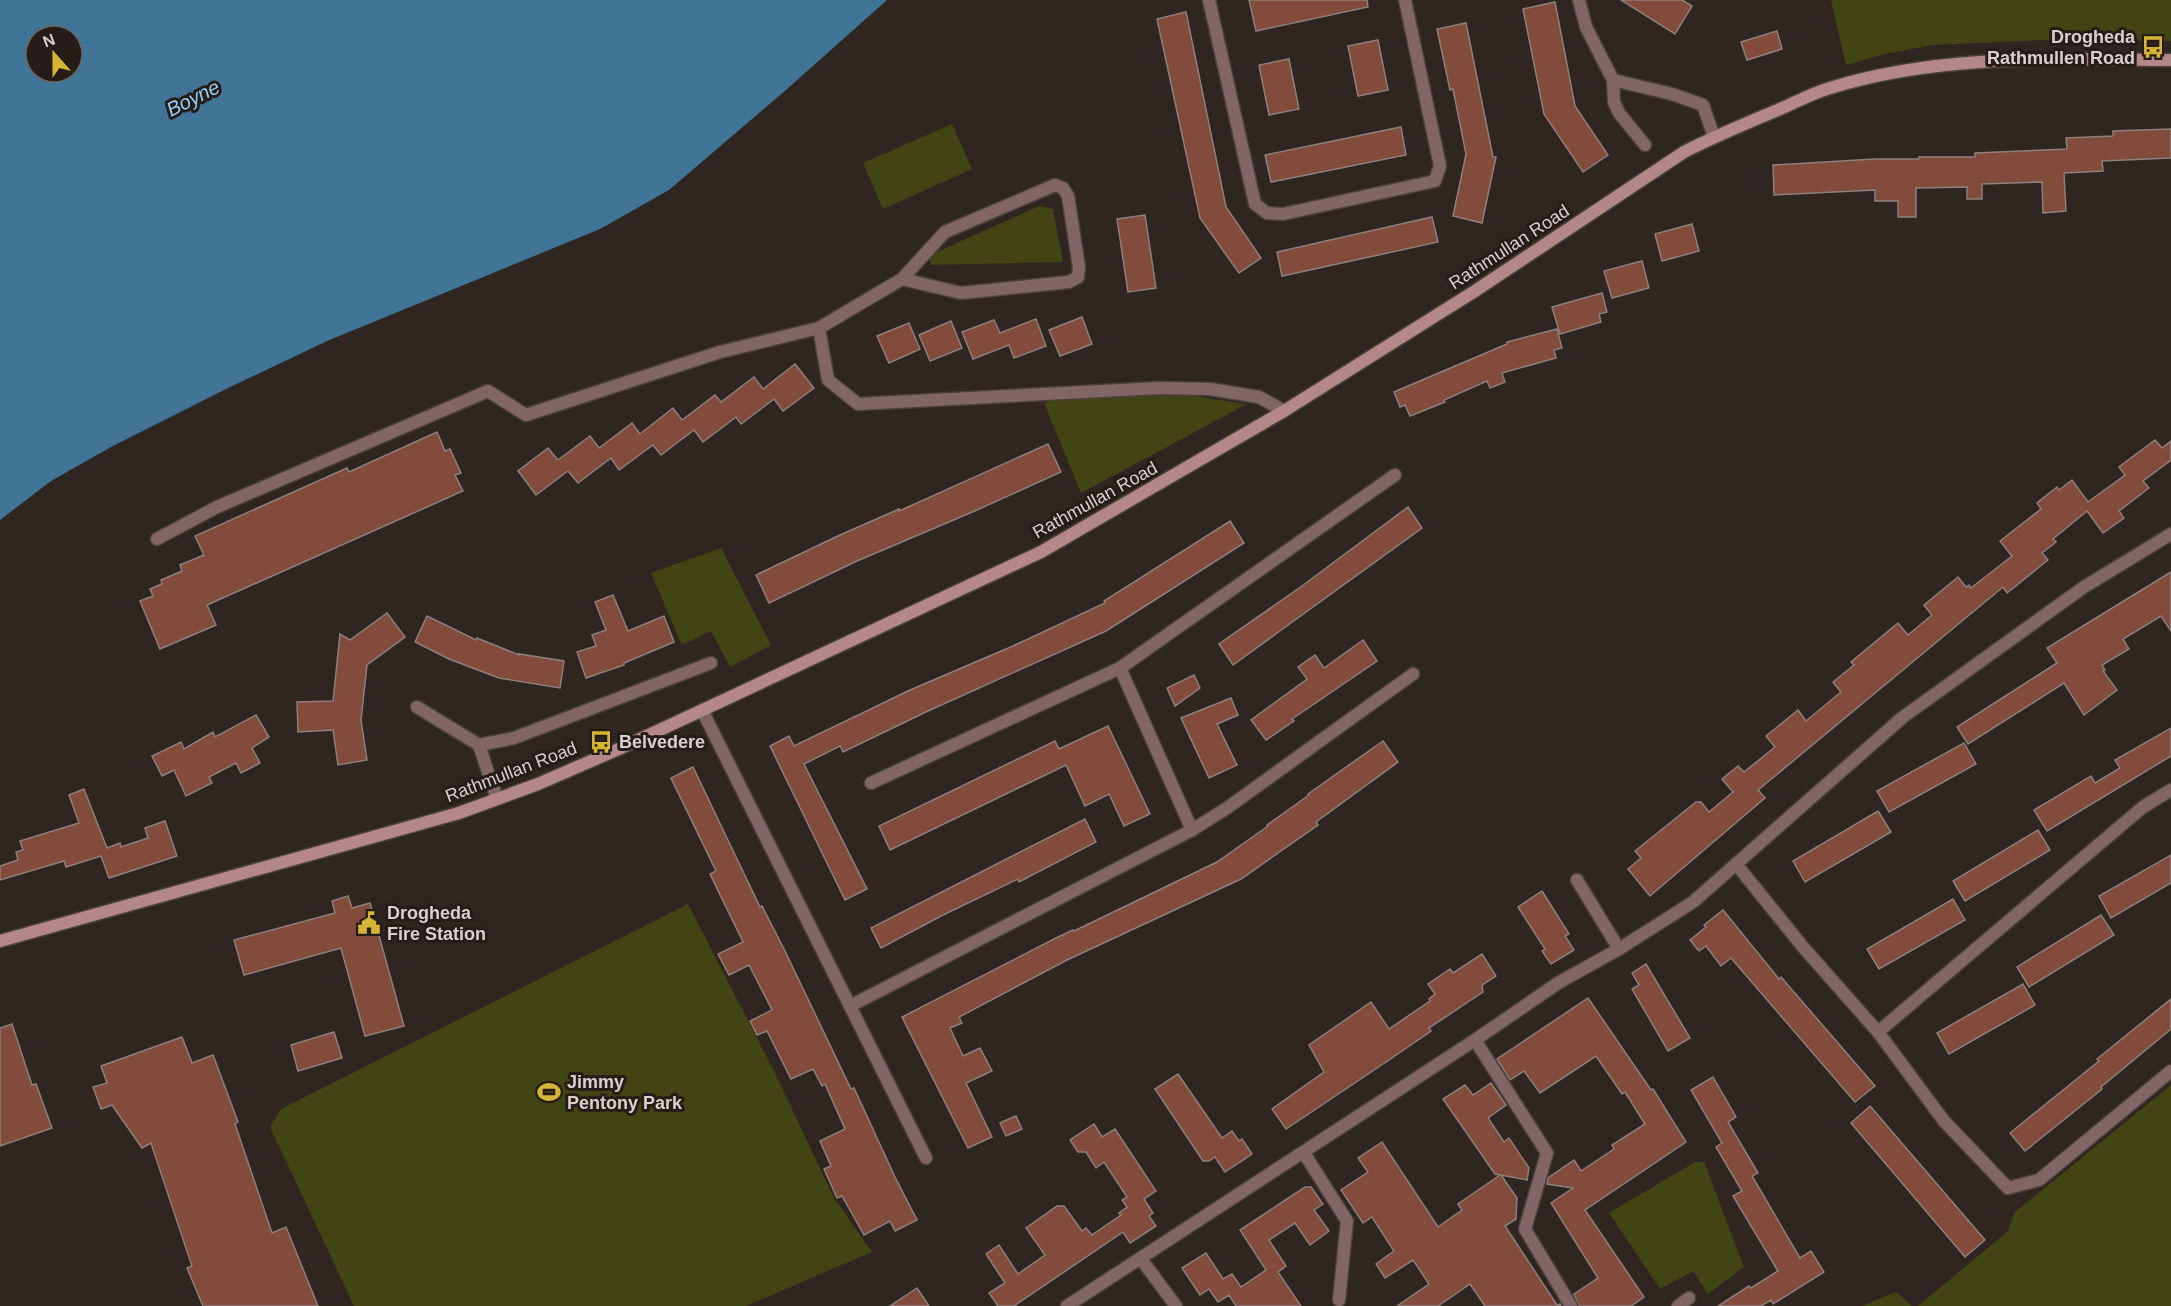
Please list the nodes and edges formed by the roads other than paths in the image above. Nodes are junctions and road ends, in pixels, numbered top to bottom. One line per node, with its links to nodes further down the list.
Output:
1 (1209, 0): 2 (street)
2 (1405, 0)
3 (1580, 0): 5 (street)
4 (2171, 60): 6 (street, Rathmullan Road)
5 (1613, 80): 6 (street); 7 (street)
6 (1713, 137): 10 (street, Rathmullan Road)
7 (1645, 146)
8 (902, 279): 8 (street); 9 (street)
9 (819, 328): 10 (street); 13 (street)
10 (1284, 411): 18 (street, Rathmullan Road)
11 (1395, 475): 15 (street)
12 (2171, 534): 24 (street)
13 (157, 539)
14 (711, 663): 19 (street)
15 (1120, 668): 20 (street); 23 (street)
16 (1413, 674): 23 (street)
17 (417, 707): 19 (street)
18 (702, 710): 22 (street, Rathmullan Road); 28 (street)
19 (479, 745): 22 (street)
20 (871, 783)
21 (2171, 790): 29 (street)
22 (497, 799): 26 (street, Rathmullan Road)
23 (1192, 830): 28 (street)
24 (1736, 864): 27 (street); 29 (street)
25 (1577, 880): 27 (street)
26 (0, 941)
27 (1619, 949): 30 (street)
28 (850, 1006): 33 (street)
29 (1878, 1032): 31 (street)
30 (1475, 1040): 32 (street); 39 (street)
31 (2171, 1071)
32 (1304, 1153): 34 (street); 36 (street)
33 (926, 1158)
34 (1141, 1259): 37 (street); 38 (street)
35 (1689, 1298): 40 (street)
36 (1339, 1300)
37 (1067, 1306)
38 (1176, 1306)
39 (1571, 1306)
40 (1678, 1306)

